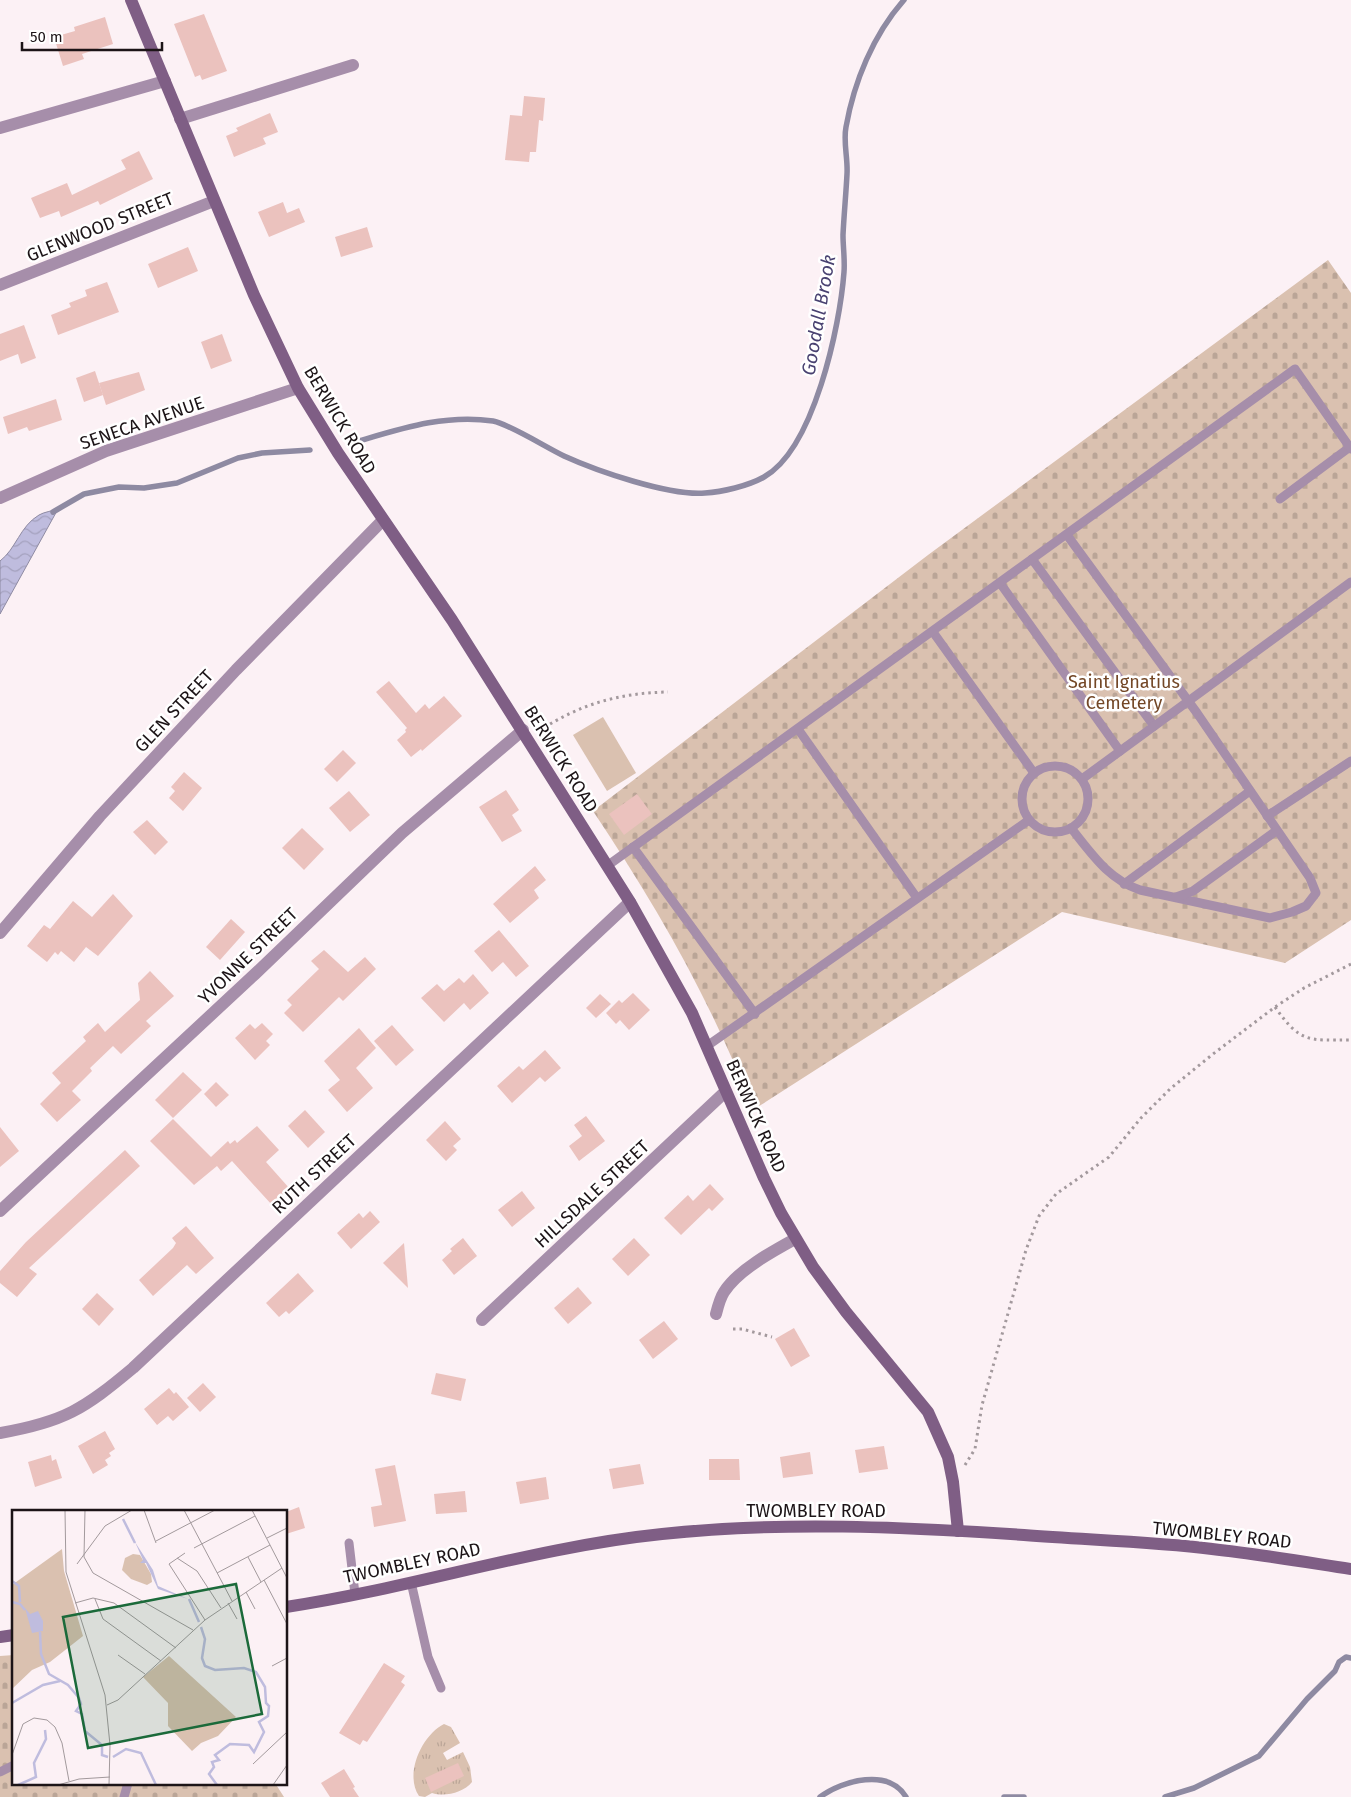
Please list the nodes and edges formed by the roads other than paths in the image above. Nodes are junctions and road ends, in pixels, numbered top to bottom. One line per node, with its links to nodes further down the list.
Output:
1 (131, 0): 3 (street, BERWICK ROAD)
2 (353, 65): 4 (street)
3 (165, 81): 4 (street, BERWICK ROAD); 5 (street)
4 (180, 119): 6 (street, BERWICK ROAD)
5 (0, 128)
6 (214, 201): 7 (street, GLENWOOD STREET); 8 (street, BERWICK ROAD)
7 (0, 285)
8 (298, 388): 10 (street, SENECA AVENUE); 12 (street, BERWICK ROAD)
9 (1350, 448): 11 (lane); 13 (lane)
10 (0, 498)
11 (1280, 499)
12 (383, 520): 21 (street, BERWICK ROAD); 37 (street, GLEN STREET)
13 (1067, 535): 14 (lane); 18 (lane)
14 (1032, 559): 16 (lane); 19 (lane)
15 (1351, 582): 18 (lane)
16 (1000, 583): 17 (lane); 22 (lane)
17 (933, 632): 20 (lane); 24 (lane)
18 (1188, 702): 19 (lane); 26 (lane)
19 (1154, 726): 22 (lane)
20 (798, 729): 31 (lane); 34 (lane)
21 (525, 734): 32 (street, BERWICK ROAD); 41 (street, YVONNE STREET)
22 (1120, 751): 25 (lane)
23 (1351, 761): 27 (lane)
24 (1034, 773): 25 (lane); 28 (lane)
25 (1082, 778): 29 (lane)
26 (1250, 792): 27 (lane); 33 (lane)
27 (1266, 816): 30 (lane)
28 (1029, 820): 29 (lane); 34 (lane)
29 (1071, 828): 33 (lane)
30 (1276, 831): 35 (lane); 35 (lane)
31 (633, 847): 32 (lane); 38 (lane)
32 (607, 866): 36 (street, BERWICK ROAD)
33 (1124, 884): 35 (lane)
34 (917, 898): 38 (lane)
35 (1171, 898)
36 (630, 902): 39 (street, BERWICK ROAD); 45 (street, RUTH STREET)
37 (0, 933)
38 (755, 1014): 39 (lane)
39 (707, 1046): 40 (street, BERWICK ROAD)
40 (725, 1092): 42 (street, BERWICK ROAD); 44 (street, HILLSDALE STREET)
41 (0, 1211)
42 (795, 1239): 43 (street); 46 (street, BERWICK ROAD)
43 (716, 1314)
44 (482, 1320)
45 (0, 1433)
46 (958, 1531): 48 (street, TWOMBLEY ROAD); 49 (street, TWOMBLEY ROAD)
47 (349, 1543): 50 (lane)
48 (1351, 1569)
49 (411, 1582): 50 (street, TWOMBLEY ROAD); 52 (lane)
50 (355, 1594): 51 (street, TWOMBLEY ROAD)
51 (288, 1607)
52 (441, 1688)
53 (12, 1766): 54 (lane)
54 (0, 1772)
55 (128, 1784): 56 (lane)
56 (123, 1797)

